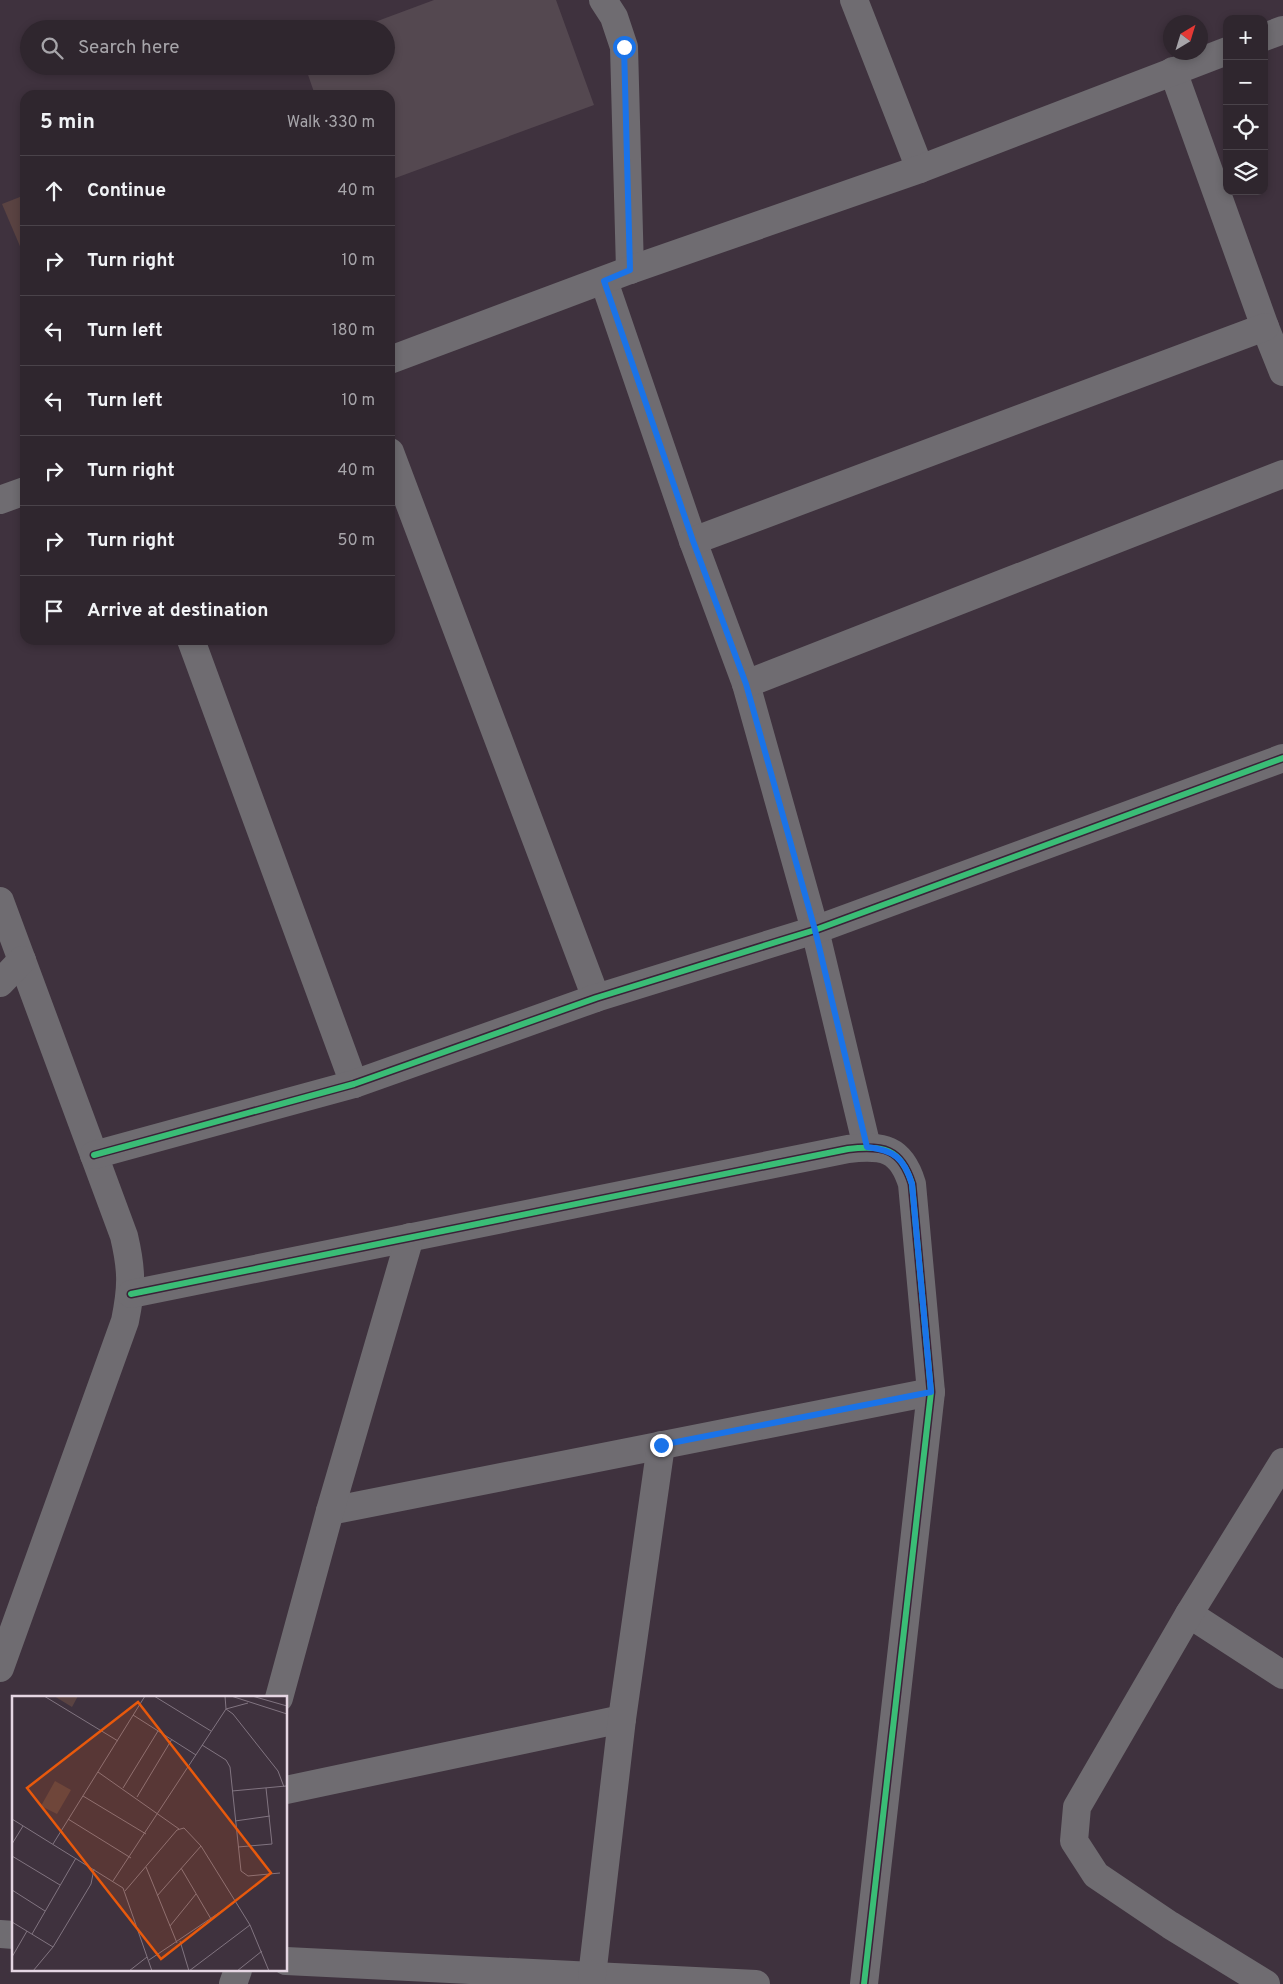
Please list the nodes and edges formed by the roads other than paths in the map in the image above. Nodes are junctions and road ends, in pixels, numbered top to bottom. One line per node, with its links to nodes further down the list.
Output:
1 (603, 0): 8 (street)
2 (854, 0): 7 (street)
3 (1283, 30): 4 (street)
4 (1268, 36)
5 (1223, 52): 6 (street)
6 (1173, 71): 7 (street); 10 (street)
7 (920, 169): 8 (street)
8 (630, 270): 9 (street)
9 (604, 281): 11 (street); 17 (street)
10 (1265, 327): 12 (street); 17 (street)
11 (395, 358)
12 (1283, 372)
13 (395, 465): 25 (street)
14 (1283, 474): 19 (street)
15 (20, 493): 16 (street)
16 (0, 500)
17 (693, 541): 19 (street)
18 (193, 645): 26 (street)
19 (746, 684): 22 (street)
20 (1283, 758): 22 (street)
21 (0, 901): 23 (street)
22 (815, 930): 25 (street); 27 (street)
23 (22, 960): 24 (street); 28 (street)
24 (0, 983)
25 (596, 998): 26 (street)
26 (354, 1084): 28 (street)
27 (867, 1147): 29 (street); 31 (street)
28 (94, 1155): 30 (street)
29 (410, 1237): 30 (street); 34 (street)
30 (131, 1294): 36 (street)
31 (931, 1392): 32 (street); 46 (street)
32 (661, 1445): 34 (street); 39 (street)
33 (1283, 1462): 35 (street)
34 (330, 1511): 38 (street)
35 (1189, 1614): 37 (street); 47 (street)
36 (0, 1668)
37 (1283, 1675)
38 (280, 1696)
39 (622, 1719): 40 (street); 43 (street)
40 (288, 1790)
41 (288, 1961): 43 (street)
42 (237, 1972): 44 (street)
43 (592, 1976): 45 (street)
44 (233, 1984)
45 (756, 1984)
46 (864, 1984)
47 (1266, 1984)

